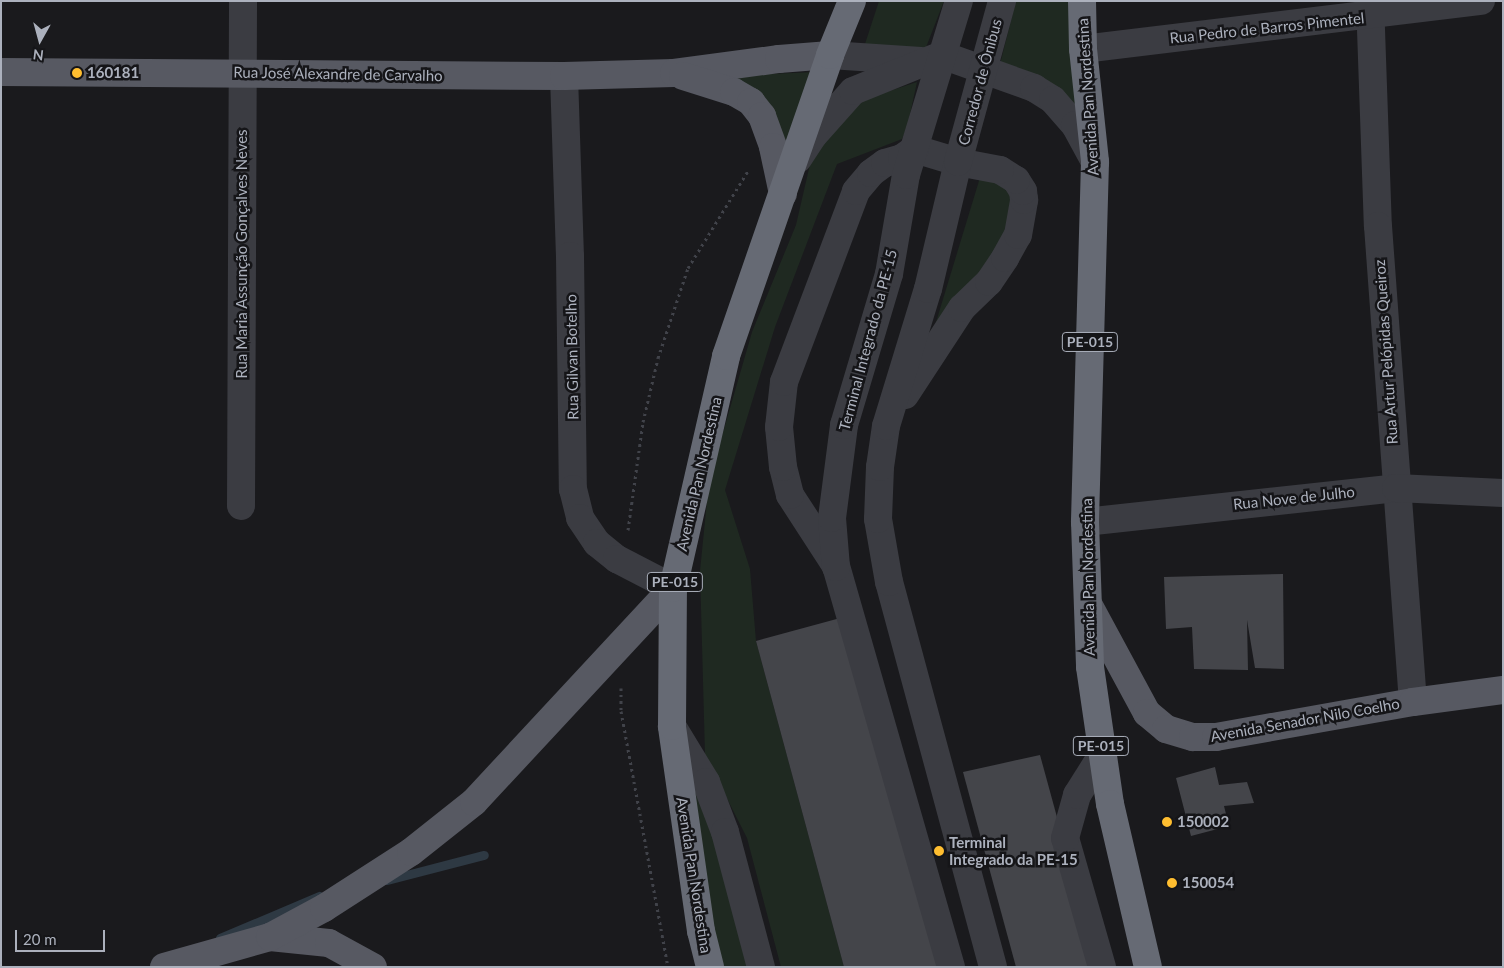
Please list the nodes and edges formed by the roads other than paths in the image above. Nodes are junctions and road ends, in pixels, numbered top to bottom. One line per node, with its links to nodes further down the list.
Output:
1 (243, 1): 13 (street, Rua Maria Assunção Gonçalves Neves)
2 (852, 1): 9 (highway, Avenida Pan Nordestina / PE-015)
3 (959, 1): 10 (street)
4 (1002, 1): 11 (street, Corredor de Ônibus)
5 (1082, 1): 8 (highway, Avenida Pan Nordestina / PE-015)
6 (1481, 1): 7 (street, Rua Pedro de Barros Pimentel)
7 (1370, 9): 8 (street, Rua Pedro de Barros Pimentel); 21 (street, Rua Artur Pelópidas Queiroz)
8 (1083, 49): 18 (highway, Avenida Pan Nordestina / PE-015)
9 (830, 55): 10 (street); 14 (main road, Rua José Alexandre de Carvalho); 19 (highway, Avenida Pan Nordestina / PE-015)
10 (935, 58): 11 (street); 16 (street); 19 (street)
11 (985, 69): 17 (street, Corredor de Ônibus); 18 (street)
12 (1, 72): 13 (main road, Rua José Alexandre de Carvalho)
13 (242, 73): 15 (main road, Rua José Alexandre de Carvalho); 23 (street, Rua Maria Assunção Gonçalves Neves)
14 (674, 73): 15 (main road, Rua José Alexandre de Carvalho); 19 (main road, Rua José Alexandre de Carvalho)
15 (564, 76): 26 (street, Rua Gilvan Botelho)
16 (915, 149): 17 (street); 25 (street, Terminal Integrado da PE-15); 25 (street)
17 (958, 162): 20 (street); 20 (street)
18 (1095, 162): 24 (highway, Avenida Pan Nordestina / PE-015)
19 (787, 181): 26 (highway, Avenida Pan Nordestina / PE-015)
20 (886, 426): 38 (street)
21 (1396, 488): 22 (street, Rua Nove de Julho); 24 (street, Rua Nove de Julho); 29 (street, Rua Artur Pelópidas Queiroz)
22 (1503, 493)
23 (241, 506)
24 (1085, 522): 27 (highway, Avenida Pan Nordestina / PE-015)
25 (836, 567): 37 (street, Terminal Integrado da PE-15)
26 (674, 588): 30 (highway, Avenida Pan Nordestina / PE-015); 32 (main road)
27 (1088, 604): 29 (main road, Avenida Senador Nilo Coelho); 31 (highway, Avenida Pan Nordestina / PE-015)
28 (1503, 690): 29 (main road, Avenida Senador Nilo Coelho)
29 (1413, 702)
30 (672, 726): 35 (highway, Avenida Pan Nordestina / PE-015); 36 (street)
31 (1102, 755): 39 (street); 40 (highway, Avenida Pan Nordestina / PE-015)
32 (270, 937): 33 (main road); 34 (main road)
33 (164, 967)
34 (373, 967)
35 (710, 967)
36 (761, 967)
37 (951, 967)
38 (994, 967)
39 (1102, 967)
40 (1148, 967)

